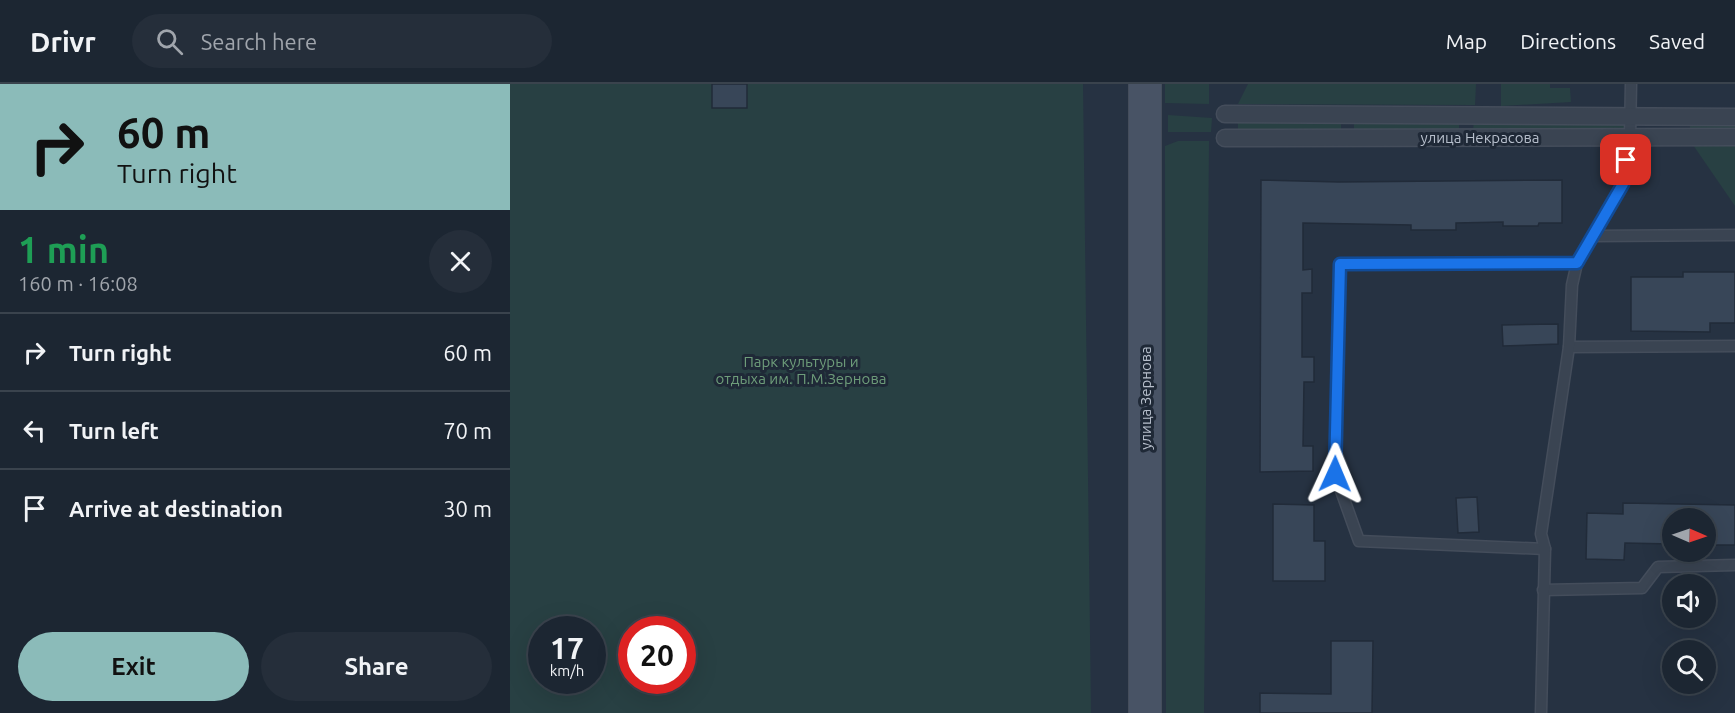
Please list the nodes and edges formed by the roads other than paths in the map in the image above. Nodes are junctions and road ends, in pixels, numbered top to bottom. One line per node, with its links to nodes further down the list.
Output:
1 (1144, 84): 17 (main road, улица Зернова)
2 (1631, 84): 4 (lane)
3 (1225, 114): 4 (street, улица Некрасова)
4 (1630, 117): 5 (street, улица Некрасова); 6 (lane)
5 (1735, 117)
6 (1630, 137): 7 (street, улица Некрасова); 8 (street, улица Некрасова); 10 (lane)
7 (1735, 137)
8 (1225, 138)
9 (1735, 235): 10 (lane)
10 (1592, 236): 11 (lane)
11 (1577, 263): 13 (lane); 14 (lane)
12 (1735, 345): 13 (lane)
13 (1569, 347): 14 (lane)
14 (1545, 549): 16 (lane)
15 (1735, 566): 16 (lane)
16 (1543, 590): 18 (lane)
17 (1145, 713)
18 (1541, 713)

